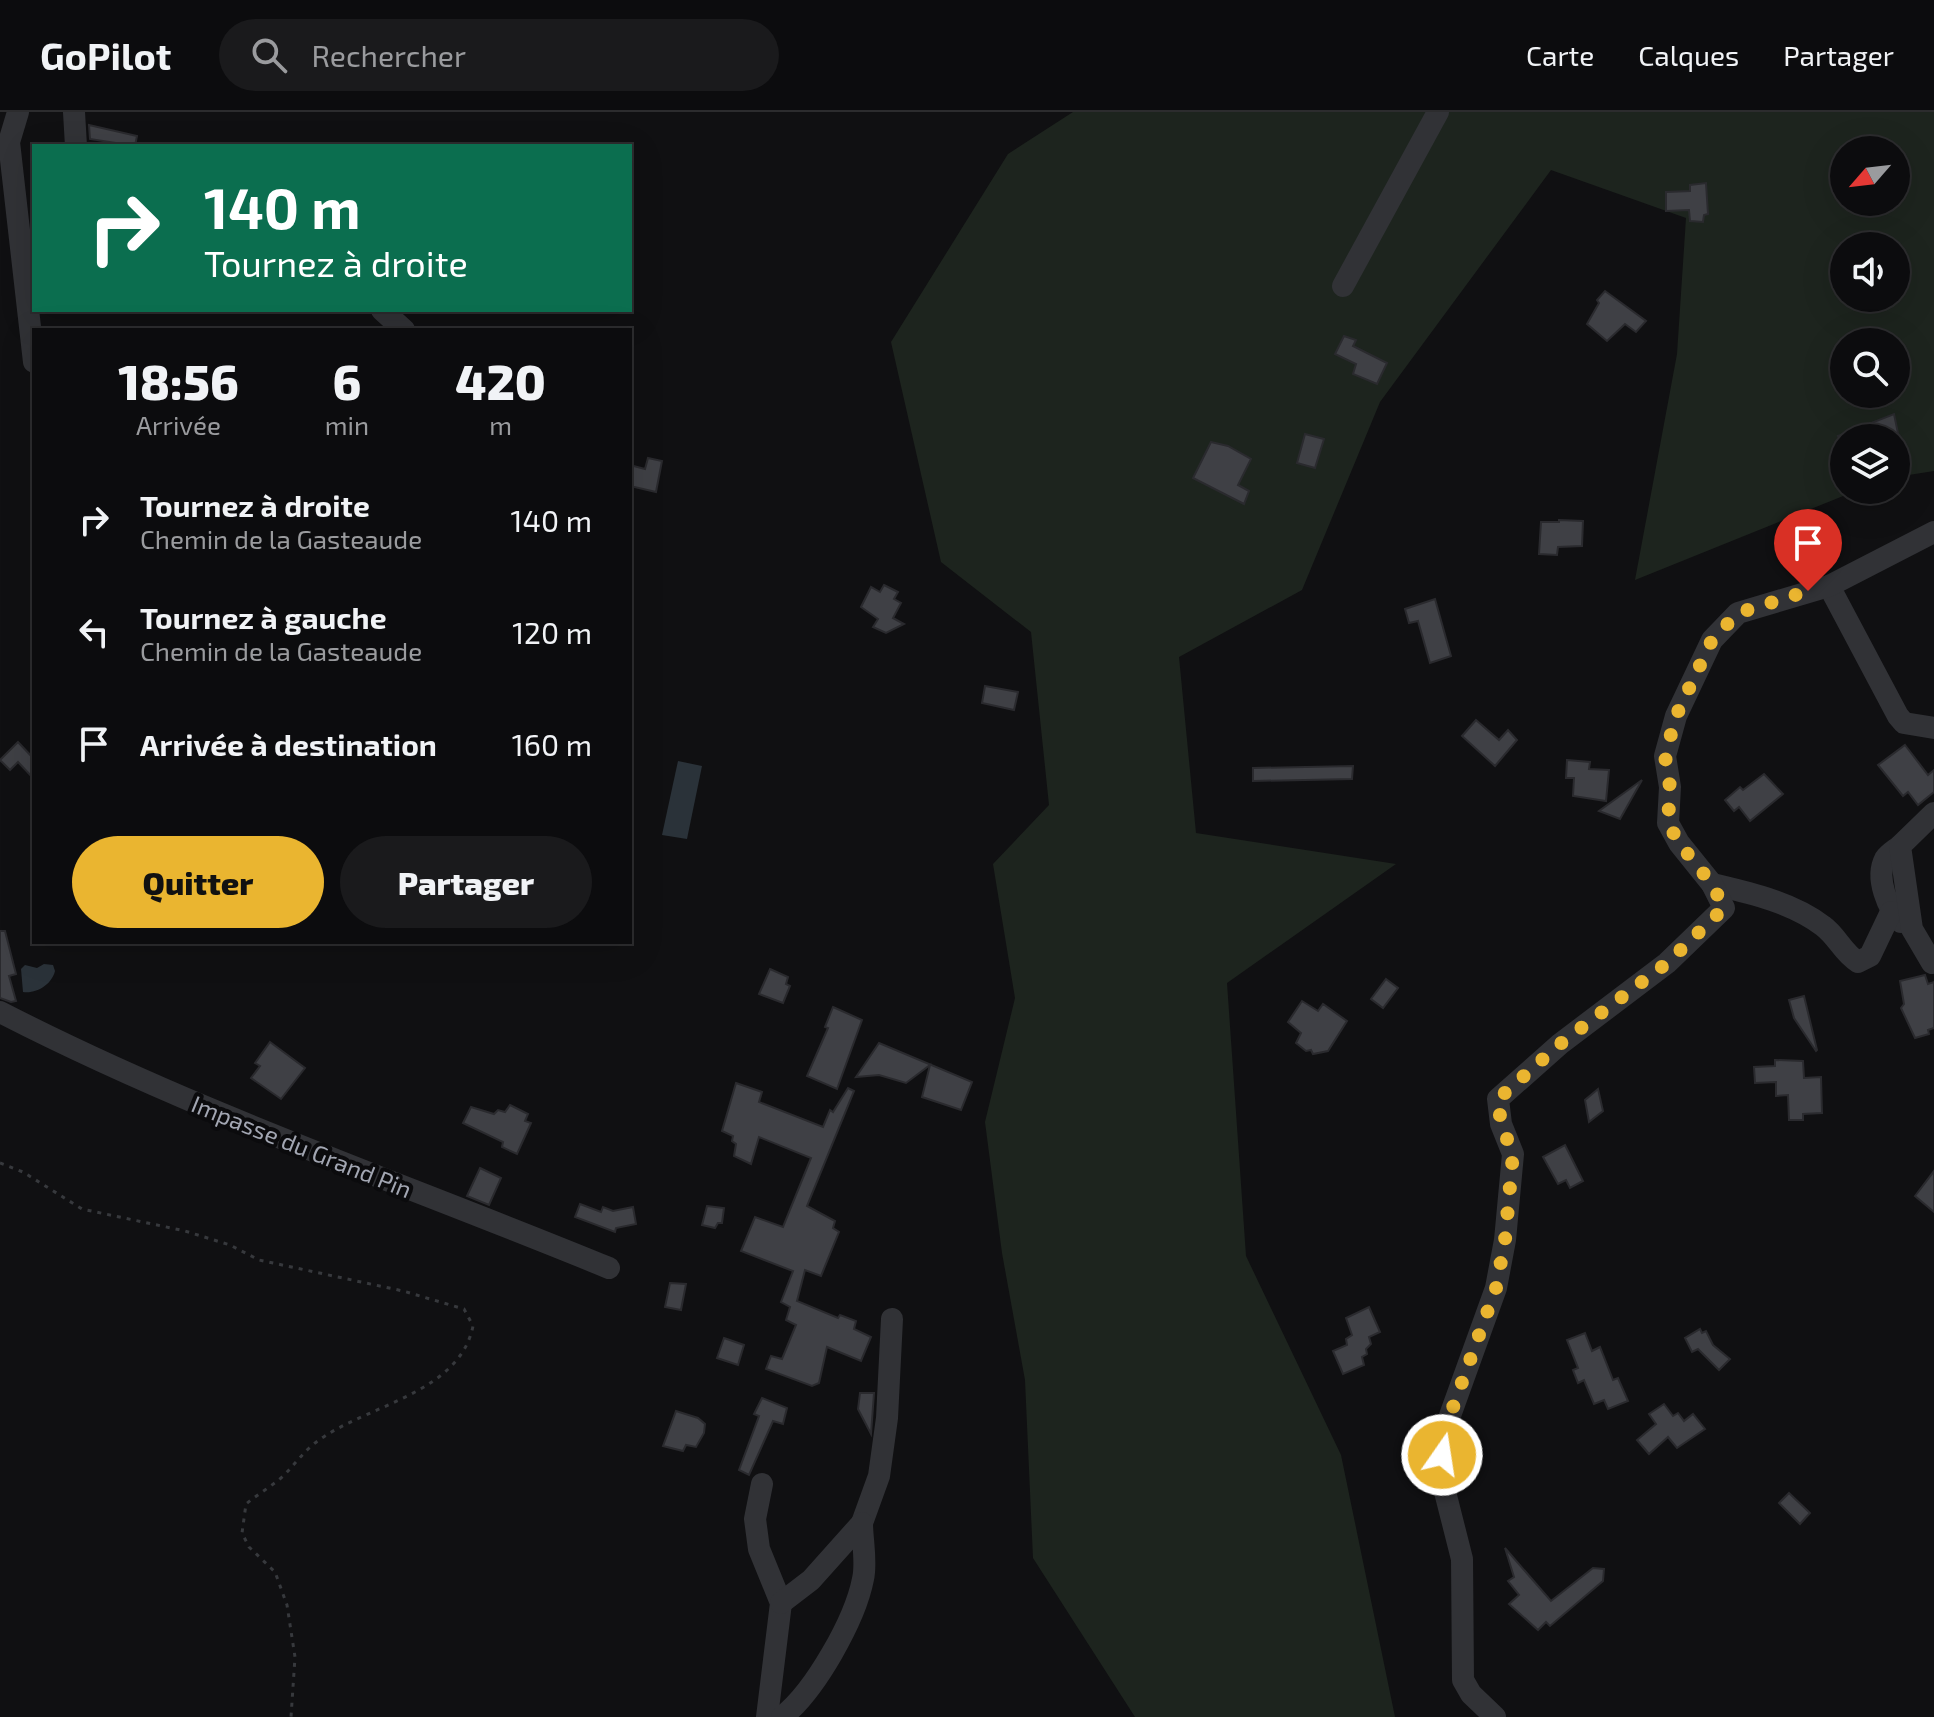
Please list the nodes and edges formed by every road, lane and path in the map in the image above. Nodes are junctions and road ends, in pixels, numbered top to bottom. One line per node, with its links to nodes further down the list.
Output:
1 (18, 112): 8 (street)
2 (74, 112): 4 (street)
3 (1438, 112): 5 (street)
4 (76, 144)
5 (1343, 286)
6 (384, 312): 7 (street)
7 (402, 328)
8 (32, 344)
9 (1934, 532): 10 (street)
10 (1829, 586): 11 (street); 14 (street)
11 (1934, 728)
12 (1934, 813): 13 (street)
13 (1900, 846): 15 (street); 16 (street)
14 (1712, 884): 15 (street); 28 (street)
15 (1891, 912): 16 (street)
16 (1912, 929): 17 (street)
17 (1932, 963)
18 (0, 1012): 20 (street, Impasse du Grand Pin)
19 (0, 1163): 25 (path)
20 (609, 1268)
21 (892, 1319): 23 (street)
22 (762, 1484): 24 (street)
23 (862, 1523): 24 (street); 27 (street)
24 (781, 1603): 26 (street)
25 (291, 1717)
26 (767, 1717)
27 (782, 1717)
28 (1495, 1717)

